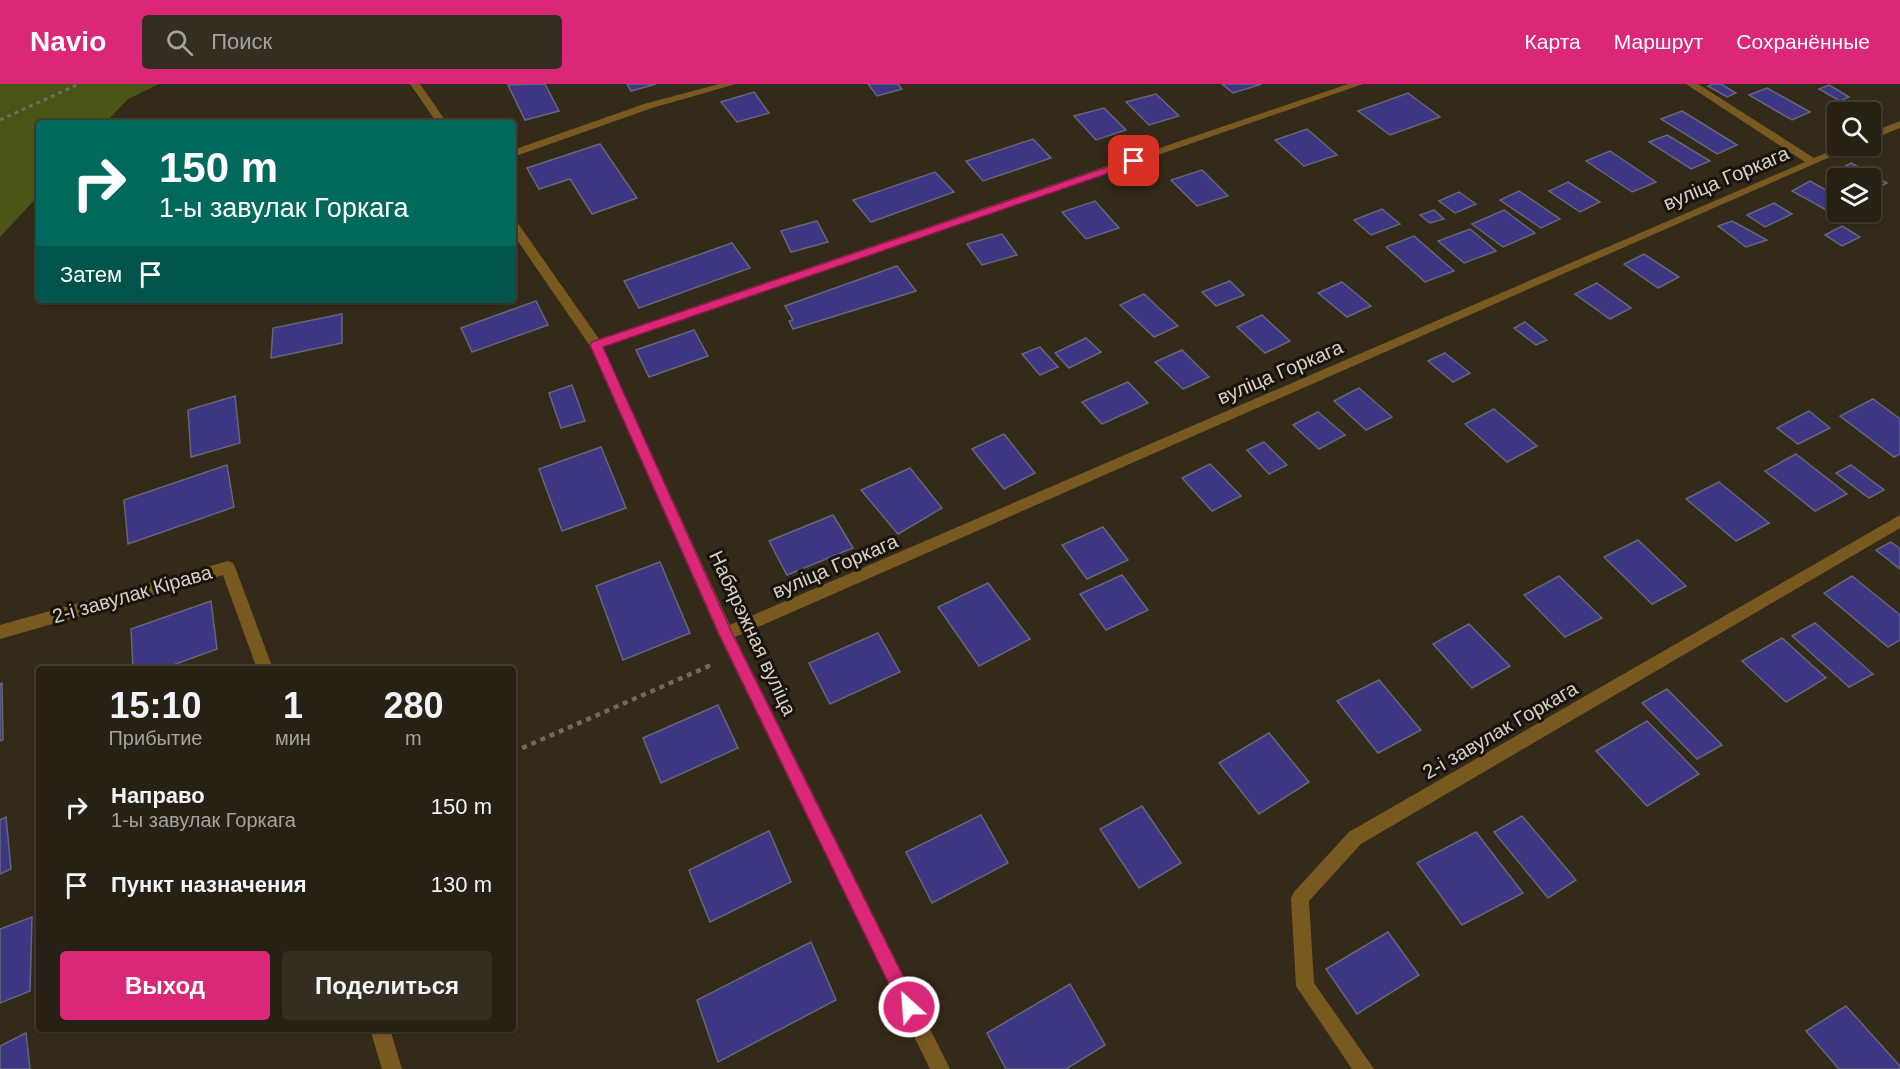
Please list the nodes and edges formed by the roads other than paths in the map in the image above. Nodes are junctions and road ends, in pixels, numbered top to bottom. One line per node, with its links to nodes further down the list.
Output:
1 (415, 84): 5 (street)
2 (731, 84): 8 (street)
3 (1358, 84): 12 (street)
4 (1691, 84): 10 (street)
5 (440, 120)
6 (1900, 124): 7 (street)
7 (1881, 132)
8 (516, 153)
9 (1827, 156): 10 (street, вуліца Горкага)
10 (1813, 162): 15 (street, вуліца Горкага)
11 (516, 229): 12 (street, Набярэжная вуліца)
12 (596, 345): 15 (street, Набярэжная вуліца)
13 (1900, 521): 20 (street, 2-і завулак Горкага)
14 (0, 632): 16 (street, 2-і завулак Кірава)
15 (726, 634): 19 (street, Набярэжная вуліца)
16 (264, 666)
17 (381, 1032): 18 (street)
18 (392, 1069)
19 (940, 1069)
20 (1364, 1069)

